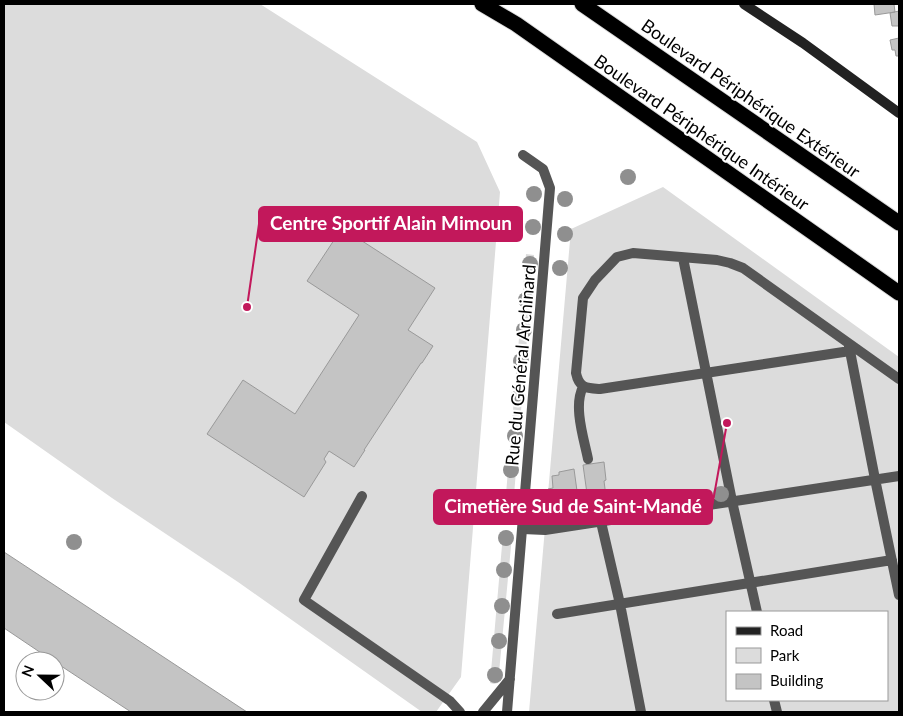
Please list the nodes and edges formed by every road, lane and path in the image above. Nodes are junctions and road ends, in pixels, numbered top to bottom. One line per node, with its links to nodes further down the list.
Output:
1 (482, 4): 8 (highway, Boulevard Périphérique Intérieur)
2 (582, 4): 6 (highway, Boulevard Périphérique Extérieur)
3 (744, 4): 4 (street)
4 (899, 113)
5 (523, 155): 19 (street, Rue du Général Archinard)
6 (899, 223)
7 (683, 258): 9 (street); 10 (street); 12 (street)
8 (899, 293)
9 (849, 347): 10 (street); 11 (street); 15 (street)
10 (706, 372): 12 (street); 17 (street)
11 (899, 379)
12 (583, 387): 13 (street)
13 (588, 460)
14 (899, 476): 15 (street)
15 (875, 479): 17 (street); 20 (street)
16 (362, 496): 27 (street)
17 (732, 501): 18 (street); 21 (street)
18 (601, 522): 19 (street); 23 (street)
19 (523, 529): 26 (street, Rue du Général Archinard)
20 (892, 560): 21 (street); 22 (street)
21 (751, 582): 23 (street); 24 (street)
22 (899, 595)
23 (620, 604): 25 (street); 30 (street)
24 (757, 611)
25 (556, 614)
26 (510, 678): 28 (street); 29 (street, Rue du Général Archinard)
27 (460, 712)
28 (483, 712)
29 (508, 712)
30 (641, 712)

